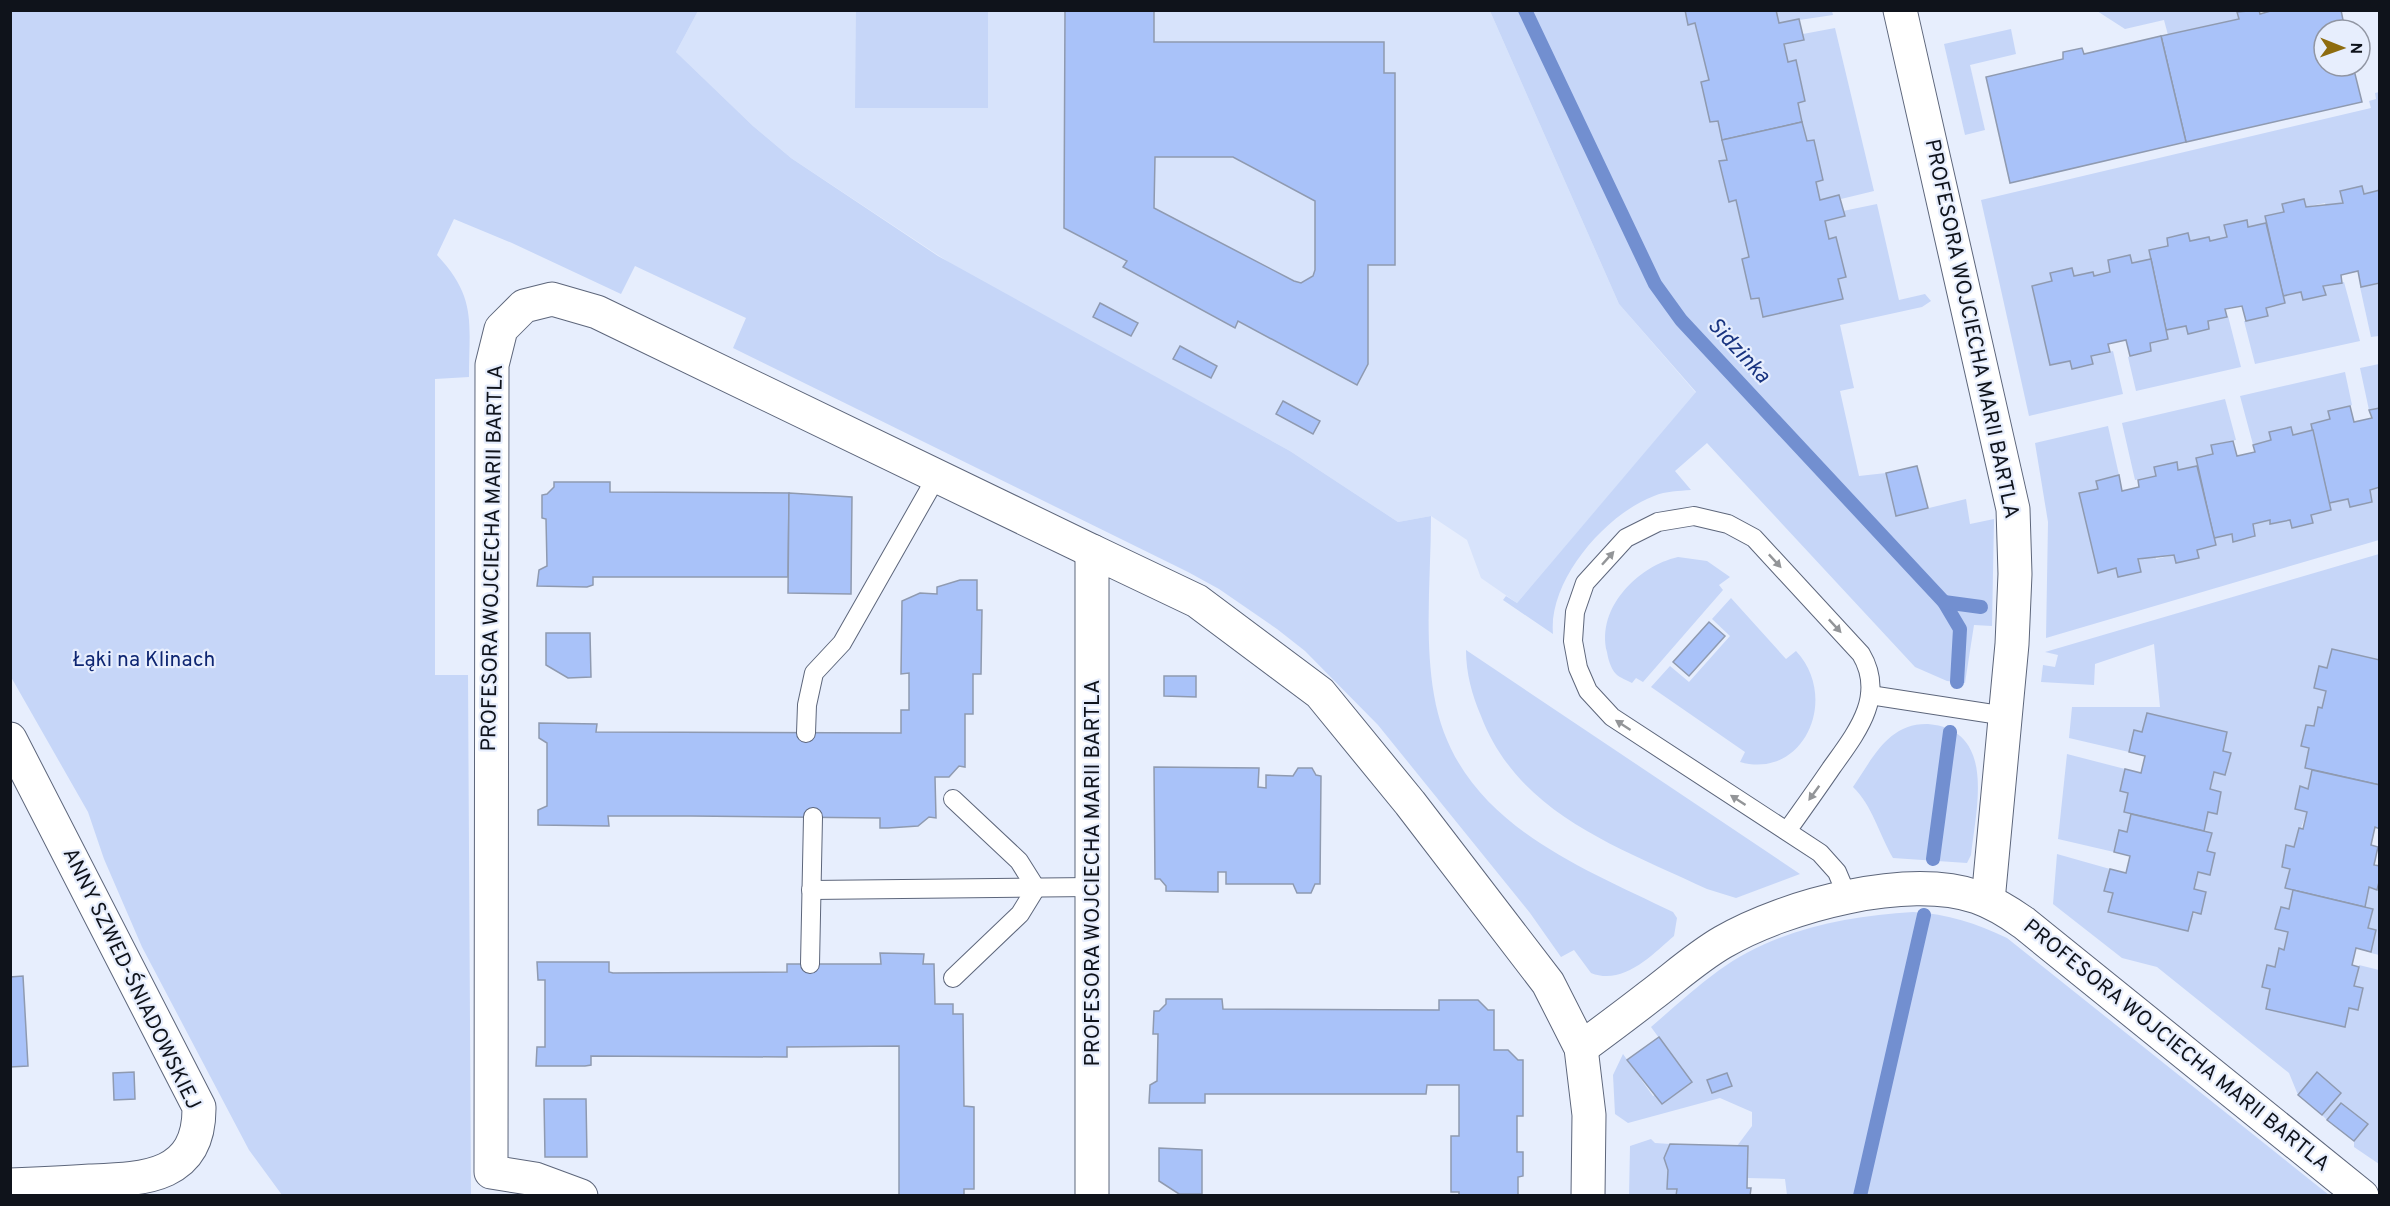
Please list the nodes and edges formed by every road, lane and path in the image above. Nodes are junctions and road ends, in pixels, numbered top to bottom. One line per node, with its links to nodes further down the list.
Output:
1 (1900, 10): 5 (street, PROFESORA WOJCIECHA MARII BARTLA)
2 (937, 476): 3 (street, PROFESORA WOJCIECHA MARII BARTLA); 6 (lane); 20 (street, PROFESORA WOJCIECHA MARII BARTLA)
3 (1092, 551): 11 (street, PROFESORA WOJCIECHA MARII BARTLA); 18 (street, PROFESORA WOJCIECHA MARII BARTLA)
4 (1870, 695): 5 (lane); 10 (lane, one-way to 10); 10 (lane, one-way to 4)
5 (2006, 716): 15 (street, PROFESORA WOJCIECHA MARII BARTLA)
6 (806, 733)
7 (10, 739): 19 (street, ANNY SZWED-ŚNIADOWSKIEJ)
8 (953, 799): 12 (lane)
9 (813, 817): 13 (lane)
10 (1786, 831): 14 (lane)
11 (1092, 887): 12 (lane); 21 (street, PROFESORA WOJCIECHA MARII BARTLA)
12 (1036, 888): 13 (lane); 17 (lane)
13 (812, 890): 16 (lane)
14 (1848, 898): 15 (street, PROFESORA WOJCIECHA MARII BARTLA); 18 (street, PROFESORA WOJCIECHA MARII BARTLA)
15 (1988, 901): 23 (street, PROFESORA WOJCIECHA MARII BARTLA)
16 (810, 964)
17 (953, 978)
18 (1581, 1048): 22 (street, PROFESORA WOJCIECHA MARII BARTLA)
19 (10, 1185)
20 (581, 1196)
21 (1092, 1196)
22 (1588, 1196)
23 (2362, 1196)

